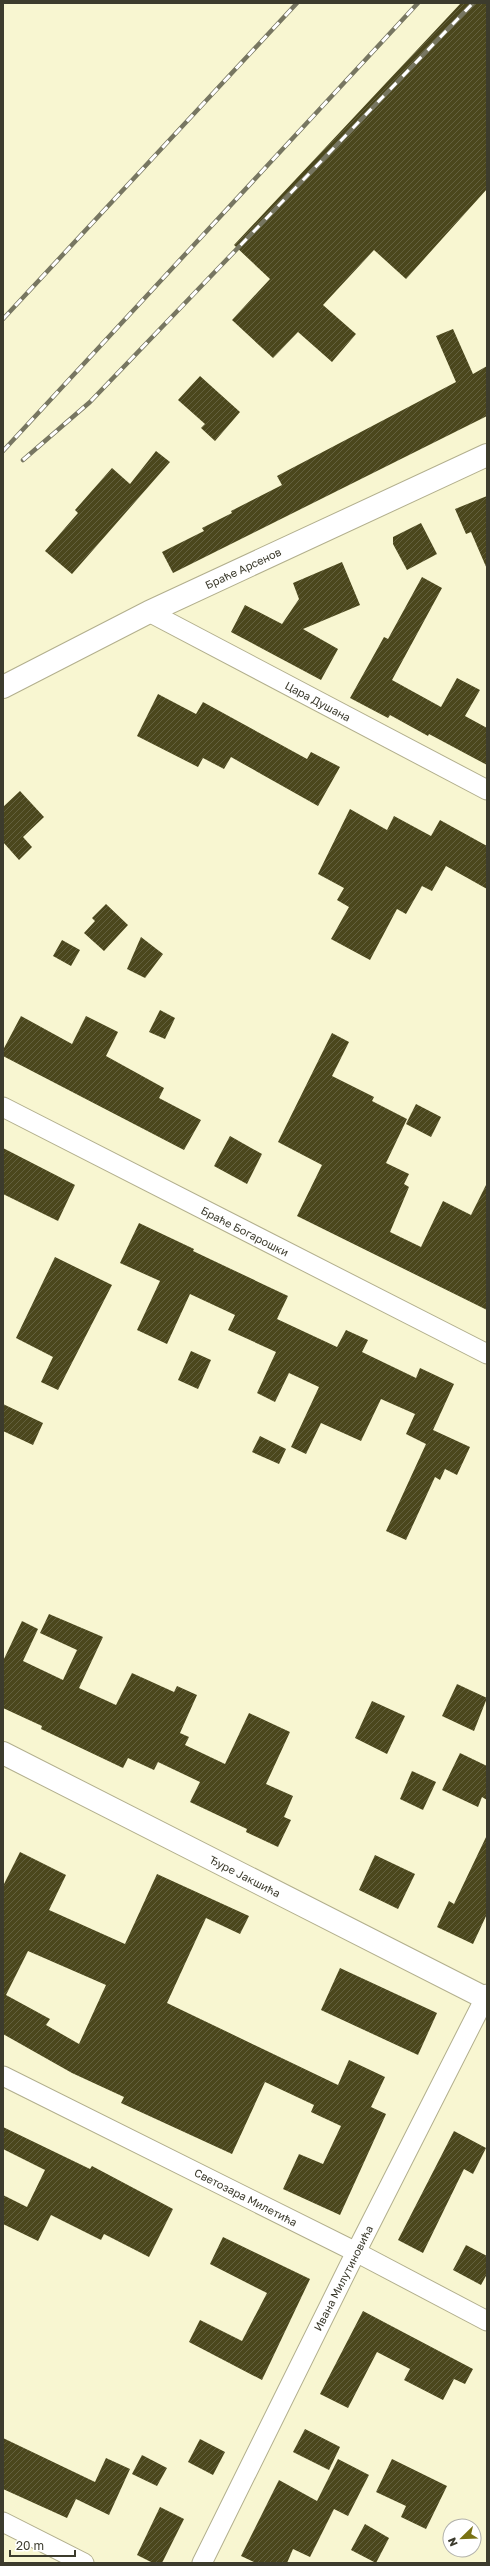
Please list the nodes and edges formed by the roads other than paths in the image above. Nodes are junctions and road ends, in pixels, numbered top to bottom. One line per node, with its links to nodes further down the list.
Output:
1 (487, 455): 2 (main road, Браће Арсенов)
2 (149, 612): 3 (main road, Браће Арсенов); 4 (street, Цара Душана)
3 (3, 687)
4 (487, 790)
5 (3, 1107): 6 (street, Браће Богарошки)
6 (487, 1354)
7 (3, 1753): 8 (main road, Ђуре Јакшића)
8 (486, 1997): 10 (street, Ивана Милутиновића)
9 (3, 2076): 10 (street, Светозара Милетића)
10 (356, 2252): 11 (street, Светозара Милетића); 14 (street, Ивана Милутиновића)
11 (487, 2321)
12 (3, 2522): 13 (street)
13 (84, 2563)
14 (202, 2563)

